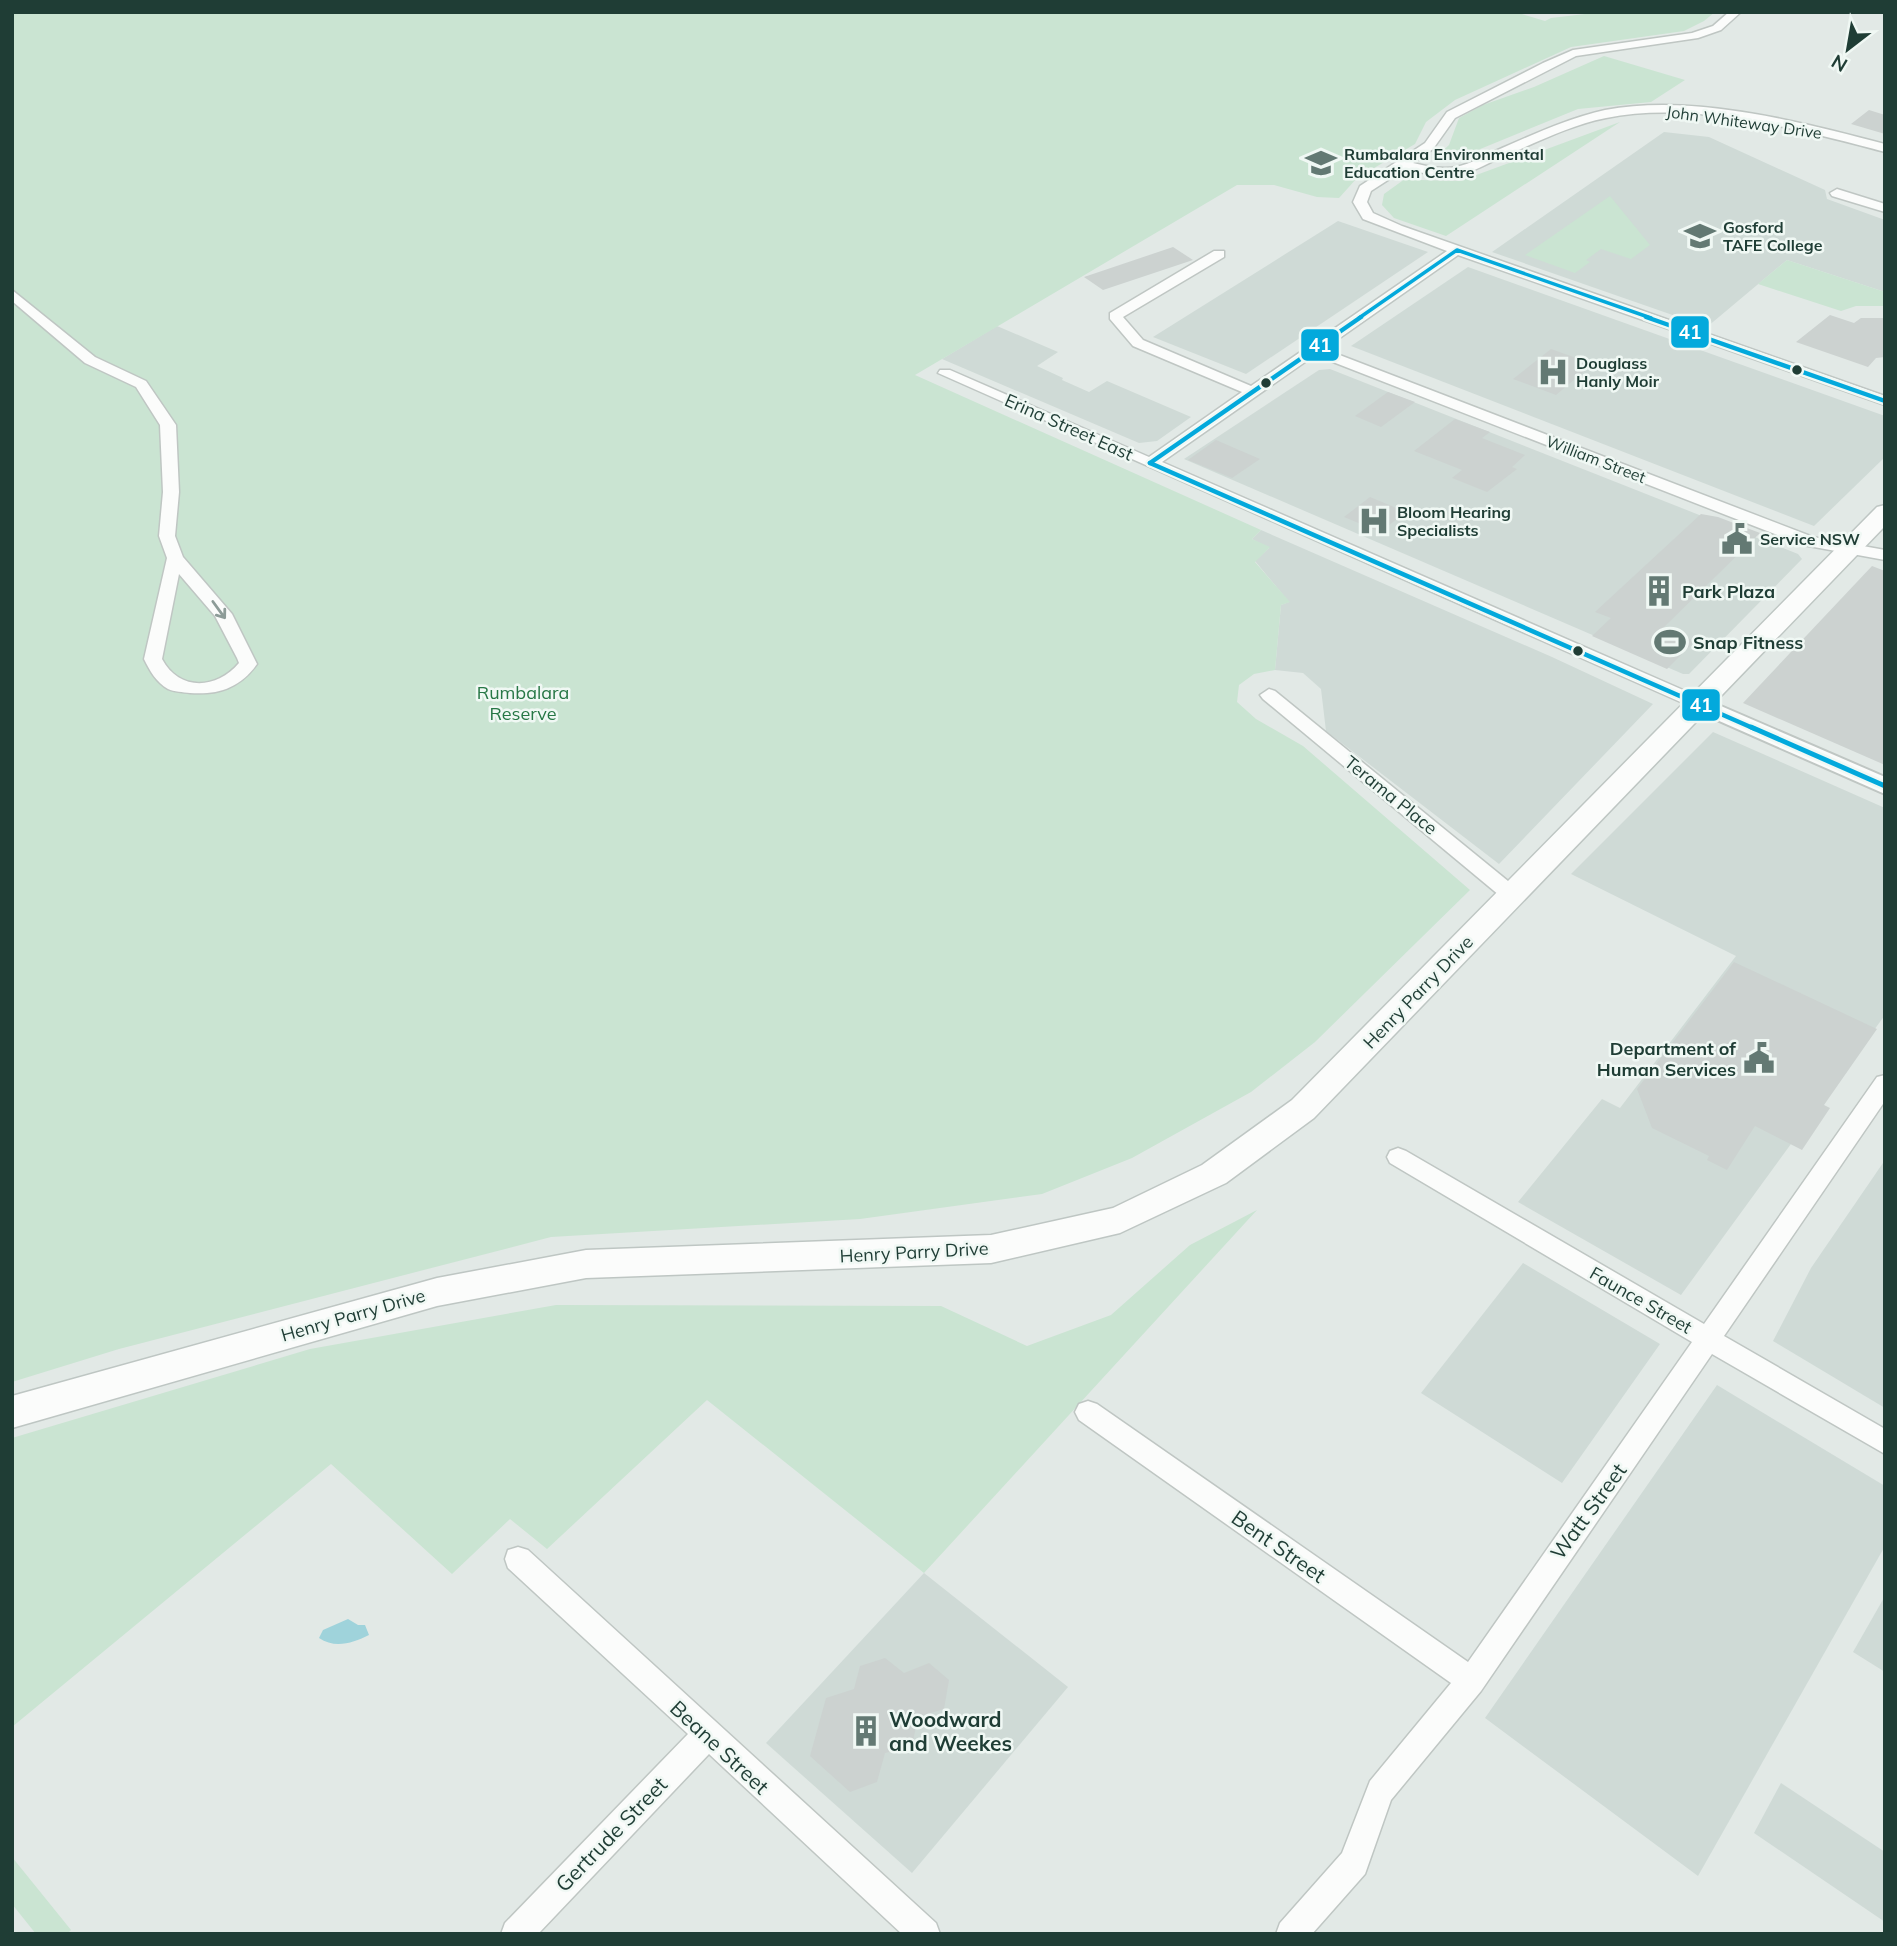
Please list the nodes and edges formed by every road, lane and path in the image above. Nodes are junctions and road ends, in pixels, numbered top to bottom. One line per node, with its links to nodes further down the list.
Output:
1 (1736, 12): 3 (street)
2 (1885, 148): 3 (street, John Whiteway Drive)
3 (1403, 165): 6 (street)
4 (1837, 193): 5 (street)
5 (1885, 208)
6 (1457, 250): 9 (street); 12 (street)
7 (1219, 254): 11 (street)
8 (12, 294): 17 (street)
9 (1311, 349): 11 (street); 15 (street, William Street)
10 (945, 373): 13 (street, Erina Street East)
11 (1251, 391): 13 (street)
12 (1885, 401)
13 (1150, 463): 19 (street, Erina Street East)
14 (1885, 512): 15 (main road, Henry Parry Drive)
15 (1849, 548): 16 (street, William Street); 19 (main road, Henry Parry Drive)
16 (1885, 555)
17 (175, 558): 17 (street, one-way to 17)
18 (1269, 695): 21 (street, Terama Place)
19 (1700, 704): 20 (street, Erina Street East); 21 (main road, Henry Parry Drive)
20 (1885, 786)
21 (1512, 895): 25 (main road, Henry Parry Drive)
22 (1885, 1083): 24 (street, Watt Street)
23 (1398, 1157): 24 (street, Faunce Street)
24 (1709, 1340): 27 (street, Faunce Street); 29 (street, Watt Street)
25 (12, 1412)
26 (1088, 1412): 29 (street, Bent Street)
27 (1885, 1443)
28 (518, 1559): 30 (street, Beane Street)
29 (1471, 1681): 33 (street, Watt Street)
30 (707, 1735): 31 (street, Gertrude Street); 32 (street, Beane Street)
31 (516, 1934)
32 (925, 1934)
33 (1291, 1934)

